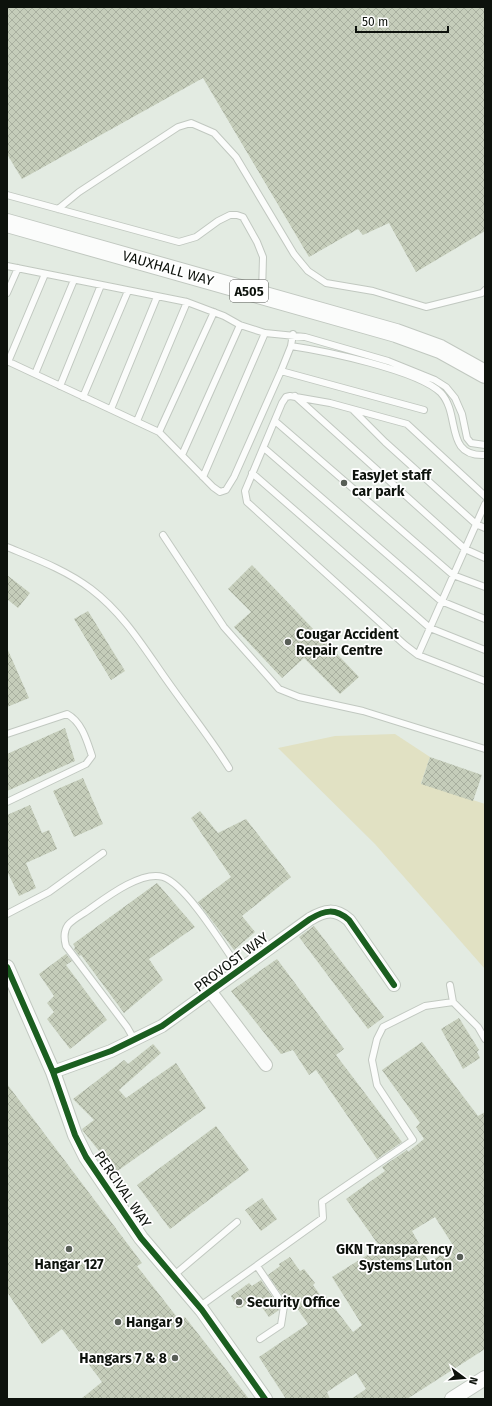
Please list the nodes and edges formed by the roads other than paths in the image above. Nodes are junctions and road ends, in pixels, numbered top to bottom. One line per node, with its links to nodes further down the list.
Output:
1 (7, 195): 2 (lane)
2 (58, 209): 9 (lane); 12 (lane)
3 (7, 223): 12 (main road, VAUXHALL WAY / A505)
4 (7, 266): 5 (lane)
5 (18, 268): 6 (lane); 11 (lane)
6 (45, 274): 7 (lane); 20 (lane)
7 (74, 280): 8 (lane); 22 (lane)
8 (101, 285): 10 (lane); 24 (lane)
9 (485, 290)
10 (128, 291): 13 (lane); 25 (lane)
11 (7, 293)
12 (262, 294): 23 (main road, VAUXHALL WAY / A505)
13 (157, 297): 14 (lane); 27 (lane)
14 (187, 302): 15 (lane); 30 (lane)
15 (214, 312): 16 (lane); 32 (lane)
16 (240, 325): 17 (lane); 35 (lane)
17 (265, 332): 18 (lane); 38 (lane)
18 (293, 334): 19 (lane); 33 (lane)
19 (291, 346): 21 (lane); 36 (lane)
20 (7, 361): 22 (lane)
21 (281, 370): 29 (lane); 38 (lane)
22 (34, 374): 24 (lane)
23 (485, 374)
24 (60, 386): 25 (lane)
25 (83, 396): 27 (lane)
26 (295, 396): 28 (lane); 31 (lane); 45 (lane)
27 (111, 409): 30 (lane)
28 (352, 410): 39 (lane); 41 (lane)
29 (424, 410)
30 (137, 421): 32 (lane)
31 (275, 421): 34 (lane); 47 (lane)
32 (160, 432): 35 (lane)
33 (485, 444)
34 (264, 448): 37 (lane); 49 (lane)
35 (182, 455): 38 (lane)
36 (485, 455)
37 (252, 473): 51 (lane); 53 (lane)
38 (203, 477)
39 (485, 496)
40 (485, 504): 41 (lane)
41 (476, 524): 42 (lane); 45 (lane)
42 (485, 528)
43 (163, 535): 56 (lane)
44 (7, 547): 57 (lane)
45 (465, 549): 46 (lane); 47 (lane)
46 (485, 558)
47 (453, 575): 48 (lane); 49 (lane)
48 (485, 587)
49 (441, 601): 50 (lane); 51 (lane)
50 (485, 619)
51 (430, 628): 52 (lane); 53 (lane)
52 (485, 650)
53 (418, 655): 54 (lane)
54 (485, 681)
55 (7, 734): 58 (lane)
56 (485, 749)
57 (229, 768)
58 (7, 802)
59 (103, 853): 60 (lane)
60 (7, 914)
61 (7, 967): 70 (street, PERCIVAL WAY)
62 (240, 970): 63 (street, PROVOST WAY); 65 (street, PROVOST WAY); 68 (lane)
63 (394, 985)
64 (450, 985): 66 (lane)
65 (211, 992): 68 (street, PROVOST WAY); 69 (street)
66 (453, 1002): 67 (lane); 72 (lane)
67 (485, 1039)
68 (134, 1041): 70 (street, PROVOST WAY)
69 (266, 1065)
70 (53, 1072): 73 (street, PERCIVAL WAY)
71 (237, 1222): 73 (lane)
72 (256, 1266): 74 (lane); 75 (lane)
73 (173, 1276): 74 (street, PERCIVAL WAY)
74 (199, 1308): 77 (street, PERCIVAL WAY)
75 (260, 1339)
76 (485, 1378): 78 (street)
77 (265, 1399)
78 (452, 1399)

